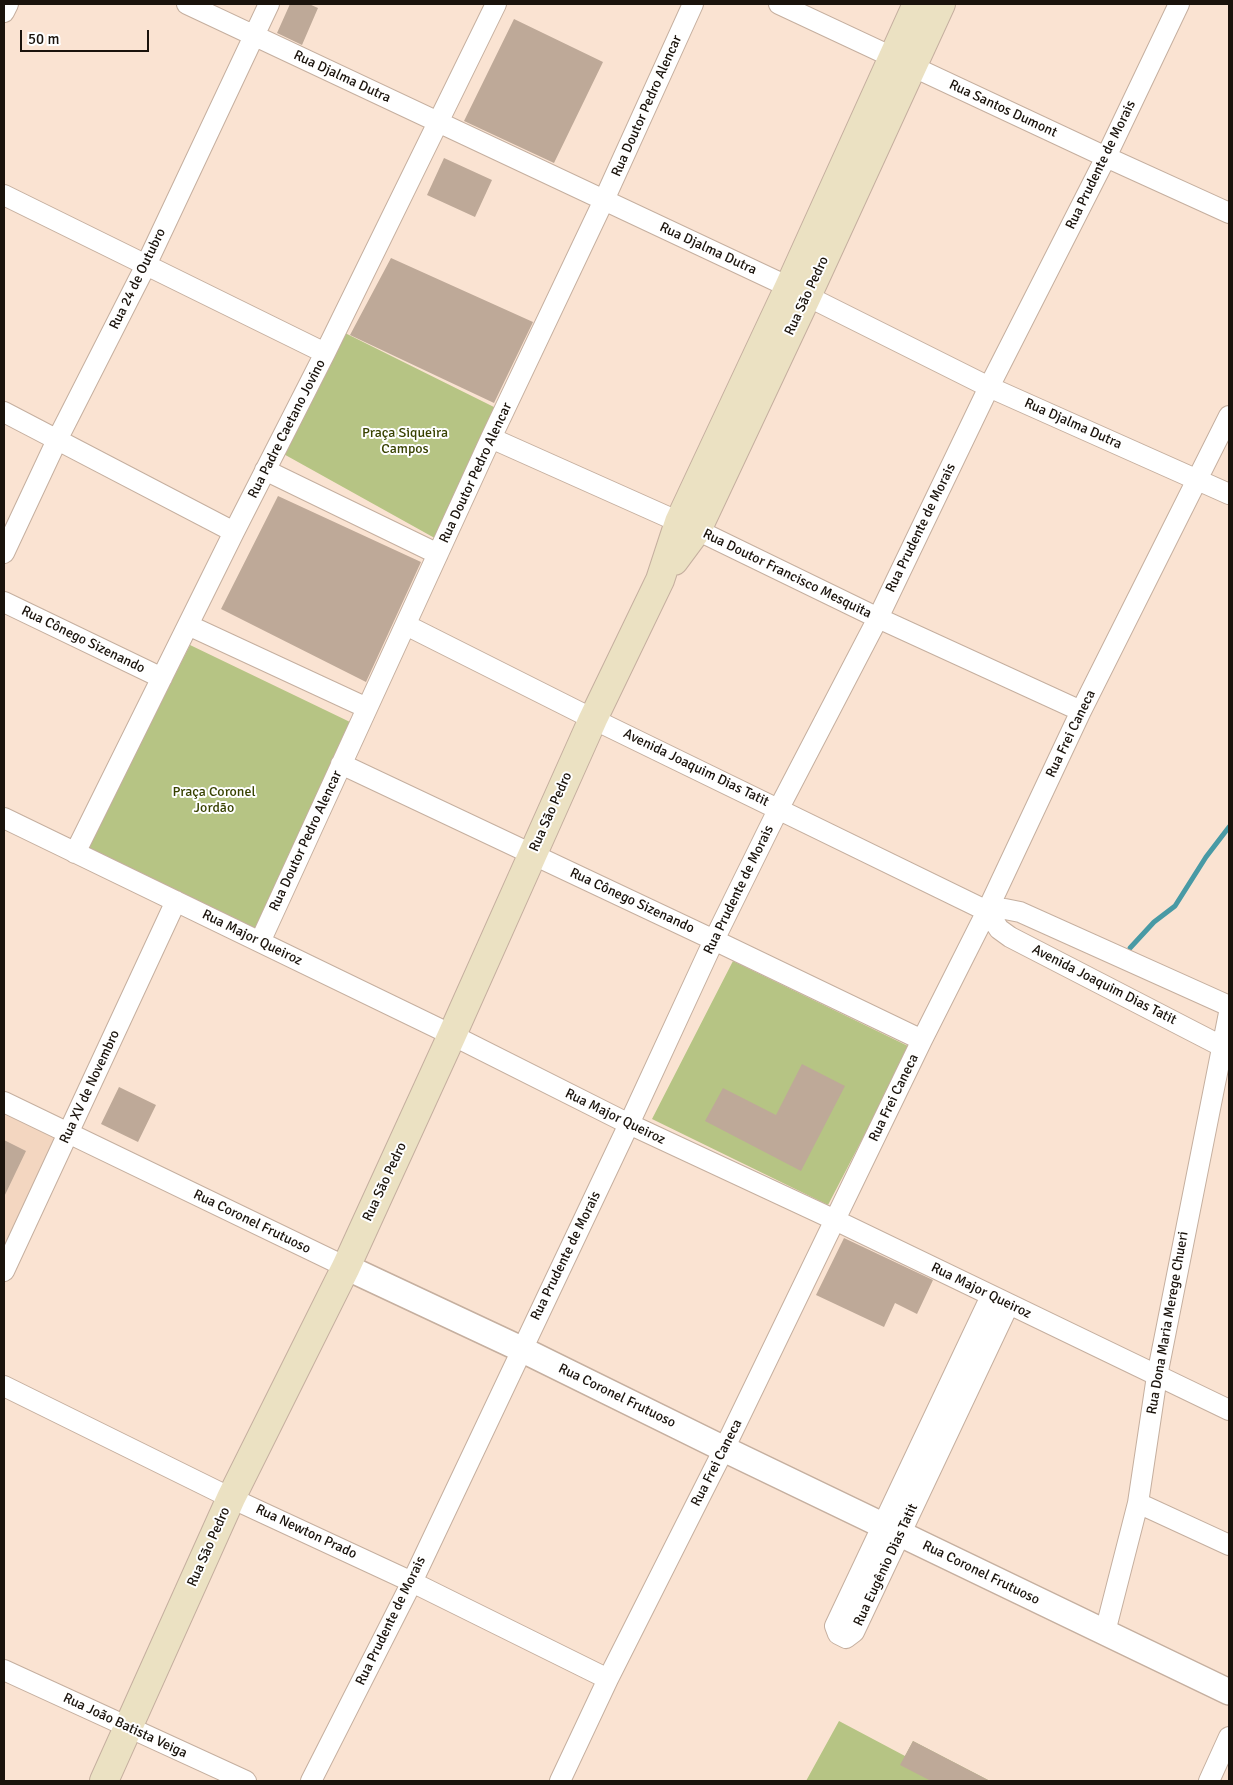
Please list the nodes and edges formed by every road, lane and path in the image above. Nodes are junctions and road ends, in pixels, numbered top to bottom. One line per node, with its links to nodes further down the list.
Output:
1 (8, 4): 10 (street)
2 (187, 4): 11 (street, Rua Djalma Dutra)
3 (269, 4): 11 (street, Rua 24 de Outubro)
4 (496, 4): 13 (street, Rua Padre Caetano Jovino)
5 (693, 4): 16 (street, Rua Doutor Pedro Alencar)
6 (779, 4): 12 (street, Rua Santos Dumont)
7 (916, 4): 12 (main road, Rua São Pedro)
8 (941, 4): 12 (main road, Rua São Pedro)
9 (1178, 4): 14 (street, Rua Prudente de Morais)
10 (4, 12)
11 (254, 35): 13 (street, Rua Djalma Dutra); 18 (street, Rua 24 de Outubro)
12 (902, 61): 14 (street, Rua Santos Dumont); 19 (main road, Rua São Pedro)
13 (438, 122): 16 (street, Rua Djalma Dutra); 20 (street, Rua Padre Caetano Jovino)
14 (1106, 157): 17 (street, Rua Santos Dumont); 21 (street, Rua Prudente de Morais)
15 (4, 195): 18 (street)
16 (604, 200): 19 (street, Rua Djalma Dutra); 24 (street, Rua Doutor Pedro Alencar)
17 (1229, 213)
18 (146, 265): 20 (street); 25 (street, Rua 24 de Outubro)
19 (798, 292): 21 (street, Rua Djalma Dutra); 29 (main road, Rua São Pedro)
20 (325, 353): 26 (street, Rua Padre Caetano Jovino)
21 (989, 387): 27 (street, Rua Djalma Dutra); 34 (street, Rua Prudente de Morais)
22 (4, 412): 25 (street)
23 (1229, 416): 27 (street, Rua Frei Caneca)
24 (491, 438): 29 (street, Rua Doutor Francisco Mesquita); 32 (street, Rua Doutor Pedro Alencar)
25 (57, 440): 30 (street); 31 (street, Rua 24 de Outubro)
26 (265, 470): 30 (street, Rua Padre Caetano Jovino); 32 (street)
27 (1198, 480): 28 (street, Rua Djalma Dutra); 39 (street, Rua Frei Caneca)
28 (1226, 489)
29 (688, 526): 34 (street, Rua Doutor Francisco Mesquita); 40 (main road, Rua São Pedro)
30 (234, 532): 35 (street, Rua Padre Caetano Jovino)
31 (4, 553)
32 (438, 554): 36 (street, Rua Doutor Pedro Alencar)
33 (4, 602): 37 (street, Rua Cônego Sizenando)
34 (878, 618): 39 (street, Rua Doutor Francisco Mesquita); 42 (street, Rua Prudente de Morais)
35 (188, 625): 37 (street, Rua Padre Caetano Jovino); 38 (street)
36 (406, 625): 38 (street, Rua Doutor Pedro Alencar); 40 (street, Avenida Joaquim Dias Tatit)
37 (162, 678): 44 (street, Rua Padre Caetano Jovino)
38 (367, 708): 41 (street, Rua Doutor Pedro Alencar)
39 (1081, 711): 47 (street, Rua Frei Caneca)
40 (593, 719): 42 (street, Avenida Joaquim Dias Tatit); 45 (main road, Rua São Pedro)
41 (342, 764): 45 (street, Rua Cônego Sizenando); 49 (street, Rua Doutor Pedro Alencar)
42 (779, 808): 47 (street, Avenida Joaquim Dias Tatit); 48 (street, Rua Prudente de Morais)
43 (4, 818): 44 (street, Rua Major Queiroz)
44 (75, 853): 46 (street, Rua Major Queiroz)
45 (532, 854): 48 (street, Rua Cônego Sizenando); 52 (main road, Rua São Pedro)
46 (176, 902): 49 (street, Rua Major Queiroz); 57 (street, Rua XV de Novembro)
47 (987, 911): 50 (street, Avenida Joaquim Dias Tatit); 53 (street, Rua Frei Caneca); 54 (street, Avenida Joaquim Dias Tatit)
48 (714, 940): 53 (street, Rua Cônego Sizenando); 56 (street, Rua Prudente de Morais)
49 (260, 942): 52 (street, Rua Major Queiroz)
50 (1229, 1006)
51 (1229, 1013): 54 (street, Rua Dona Maria Merege Chueri)
52 (452, 1035): 56 (street, Rua Major Queiroz); 59 (main road, Rua São Pedro)
53 (922, 1040): 58 (street, Rua Frei Caneca)
54 (1225, 1048): 63 (street, Rua Dona Maria Merege Chueri)
55 (4, 1102): 57 (street, Rua Coronel Frutuoso)
56 (628, 1124): 58 (street, Rua Major Queiroz); 62 (street, Rua Prudente de Morais)
57 (68, 1134): 59 (street, Rua Coronel Frutuoso); 60 (street, Rua XV de Novembro)
58 (835, 1220): 61 (street, Rua Major Queiroz); 66 (street, Rua Frei Caneca)
59 (346, 1267): 62 (street, Rua Coronel Frutuoso); 67 (main road, Rua São Pedro)
60 (4, 1271)
61 (1000, 1300): 63 (street, Rua Major Queiroz); 69 (street, Rua Eugênio Dias Tatit)
62 (521, 1349): 66 (street, Rua Coronel Frutuoso); 71 (street, Rua Prudente de Morais)
63 (1157, 1376): 65 (street, Rua Major Queiroz); 68 (street, Rua Dona Maria Merege Chueri)
64 (4, 1386): 67 (street, Rua Newton Prado)
65 (1229, 1410)
66 (724, 1449): 69 (street, Rua Coronel Frutuoso); 74 (street, Rua Frei Caneca)
67 (231, 1498): 71 (street, Rua Newton Prado); 76 (main road, Rua São Pedro)
68 (1138, 1503): 70 (street); 72 (street, Rua Dona Maria Merege Chueri)
69 (891, 1529): 72 (street, Rua Coronel Frutuoso)
70 (1229, 1545)
71 (412, 1582): 74 (street, Rua Newton Prado); 80 (street, Rua Prudente de Morais)
72 (1105, 1632): 75 (street, Rua Coronel Frutuoso)
73 (4, 1670): 76 (street, Rua João Batista Veiga)
74 (608, 1679): 81 (street, Rua Frei Caneca)
75 (1229, 1692)
76 (129, 1729): 78 (main road, Rua São Pedro); 79 (street, Rua João Batista Veiga)
77 (1229, 1738): 82 (street)
78 (104, 1781)
79 (246, 1781)
80 (311, 1781)
81 (560, 1781)
82 (1209, 1781)

